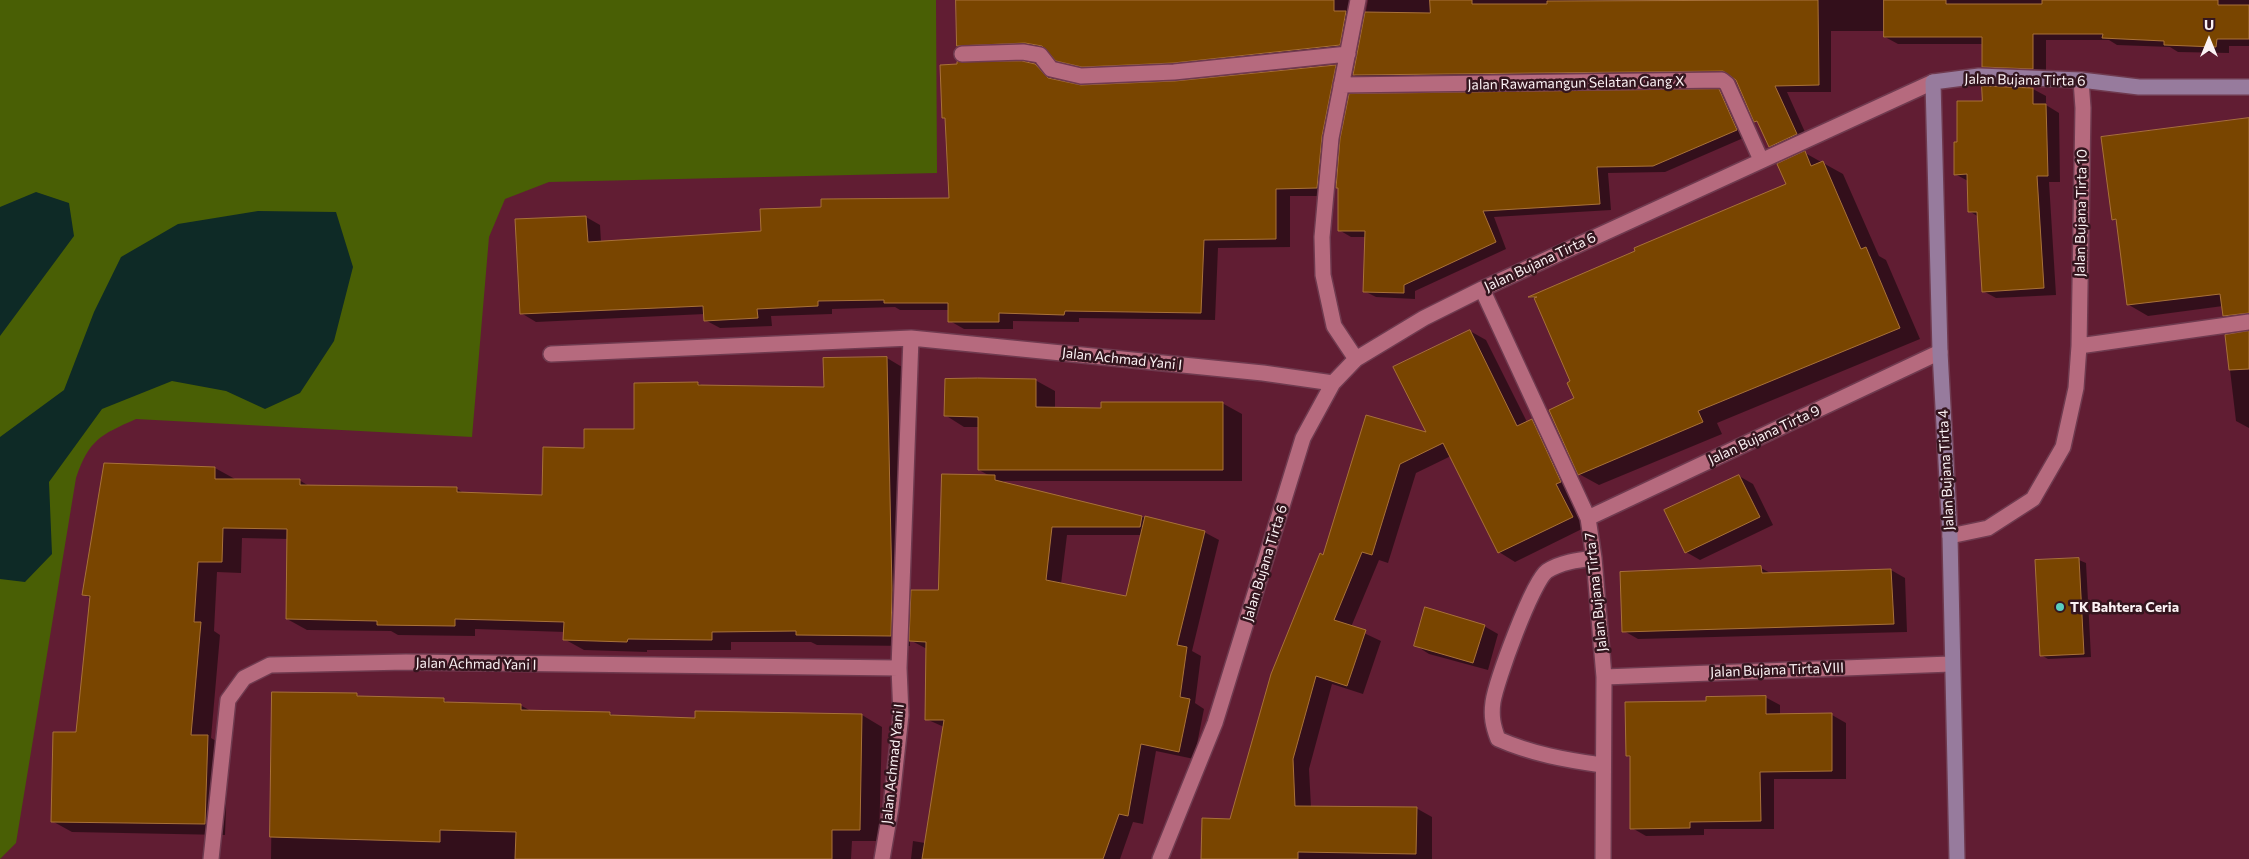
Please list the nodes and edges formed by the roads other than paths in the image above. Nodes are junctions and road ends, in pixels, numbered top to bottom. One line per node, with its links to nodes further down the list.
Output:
1 (1358, 0): 3 (street)
2 (962, 54): 3 (street)
3 (1348, 54): 6 (street)
4 (2081, 80): 5 (street, Jalan Bujana Tirta 6); 7 (street, Jalan Bujana Tirta 6); 12 (street, Jalan Bujana Tirta 10)
5 (1933, 82): 8 (street, Jalan Bujana Tirta 6); 13 (street, Jalan Bujana Tirta 4)
6 (1341, 85): 8 (street, Jalan Rawamangun Selatan Gang X); 15 (street)
7 (2249, 87)
8 (1761, 160): 9 (street, Jalan Bujana Tirta 6)
9 (1482, 289): 15 (street, Jalan Bujana Tirta 6); 17 (street, Jalan Bujana Tirta 7)
10 (2249, 322): 12 (street)
11 (911, 338): 14 (street, Jalan Achmad Yani I); 16 (street, Jalan Achmad Yani I); 21 (street, Jalan Achmad Yani I)
12 (2079, 346): 18 (street, Jalan Bujana Tirta 10)
13 (1940, 352): 17 (street, Jalan Bujana Tirta 9); 18 (street, Jalan Bujana Tirta 4)
14 (551, 354)
15 (1356, 359): 16 (street, Jalan Bujana Tirta 6)
16 (1332, 383): 26 (street, Jalan Bujana Tirta 6)
17 (1588, 518): 19 (street, Jalan Bujana Tirta 7)
18 (1950, 536): 20 (street, Jalan Bujana Tirta 4)
19 (1594, 558): 22 (street, Jalan Bujana Tirta 7); 23 (street)
20 (1951, 664): 22 (street, Jalan Bujana Tirta VIII); 28 (street, Jalan Bujana Tirta 4)
21 (899, 668): 24 (street, Jalan Achmad Yani I); 25 (street, Jalan Achmad Yani I)
22 (1604, 677): 23 (street, Jalan Bujana Tirta 7)
23 (1602, 765): 27 (street, Jalan Bujana Tirta 7)
24 (211, 859)
25 (882, 859)
26 (1160, 859)
27 (1603, 859)
28 (1957, 859)

